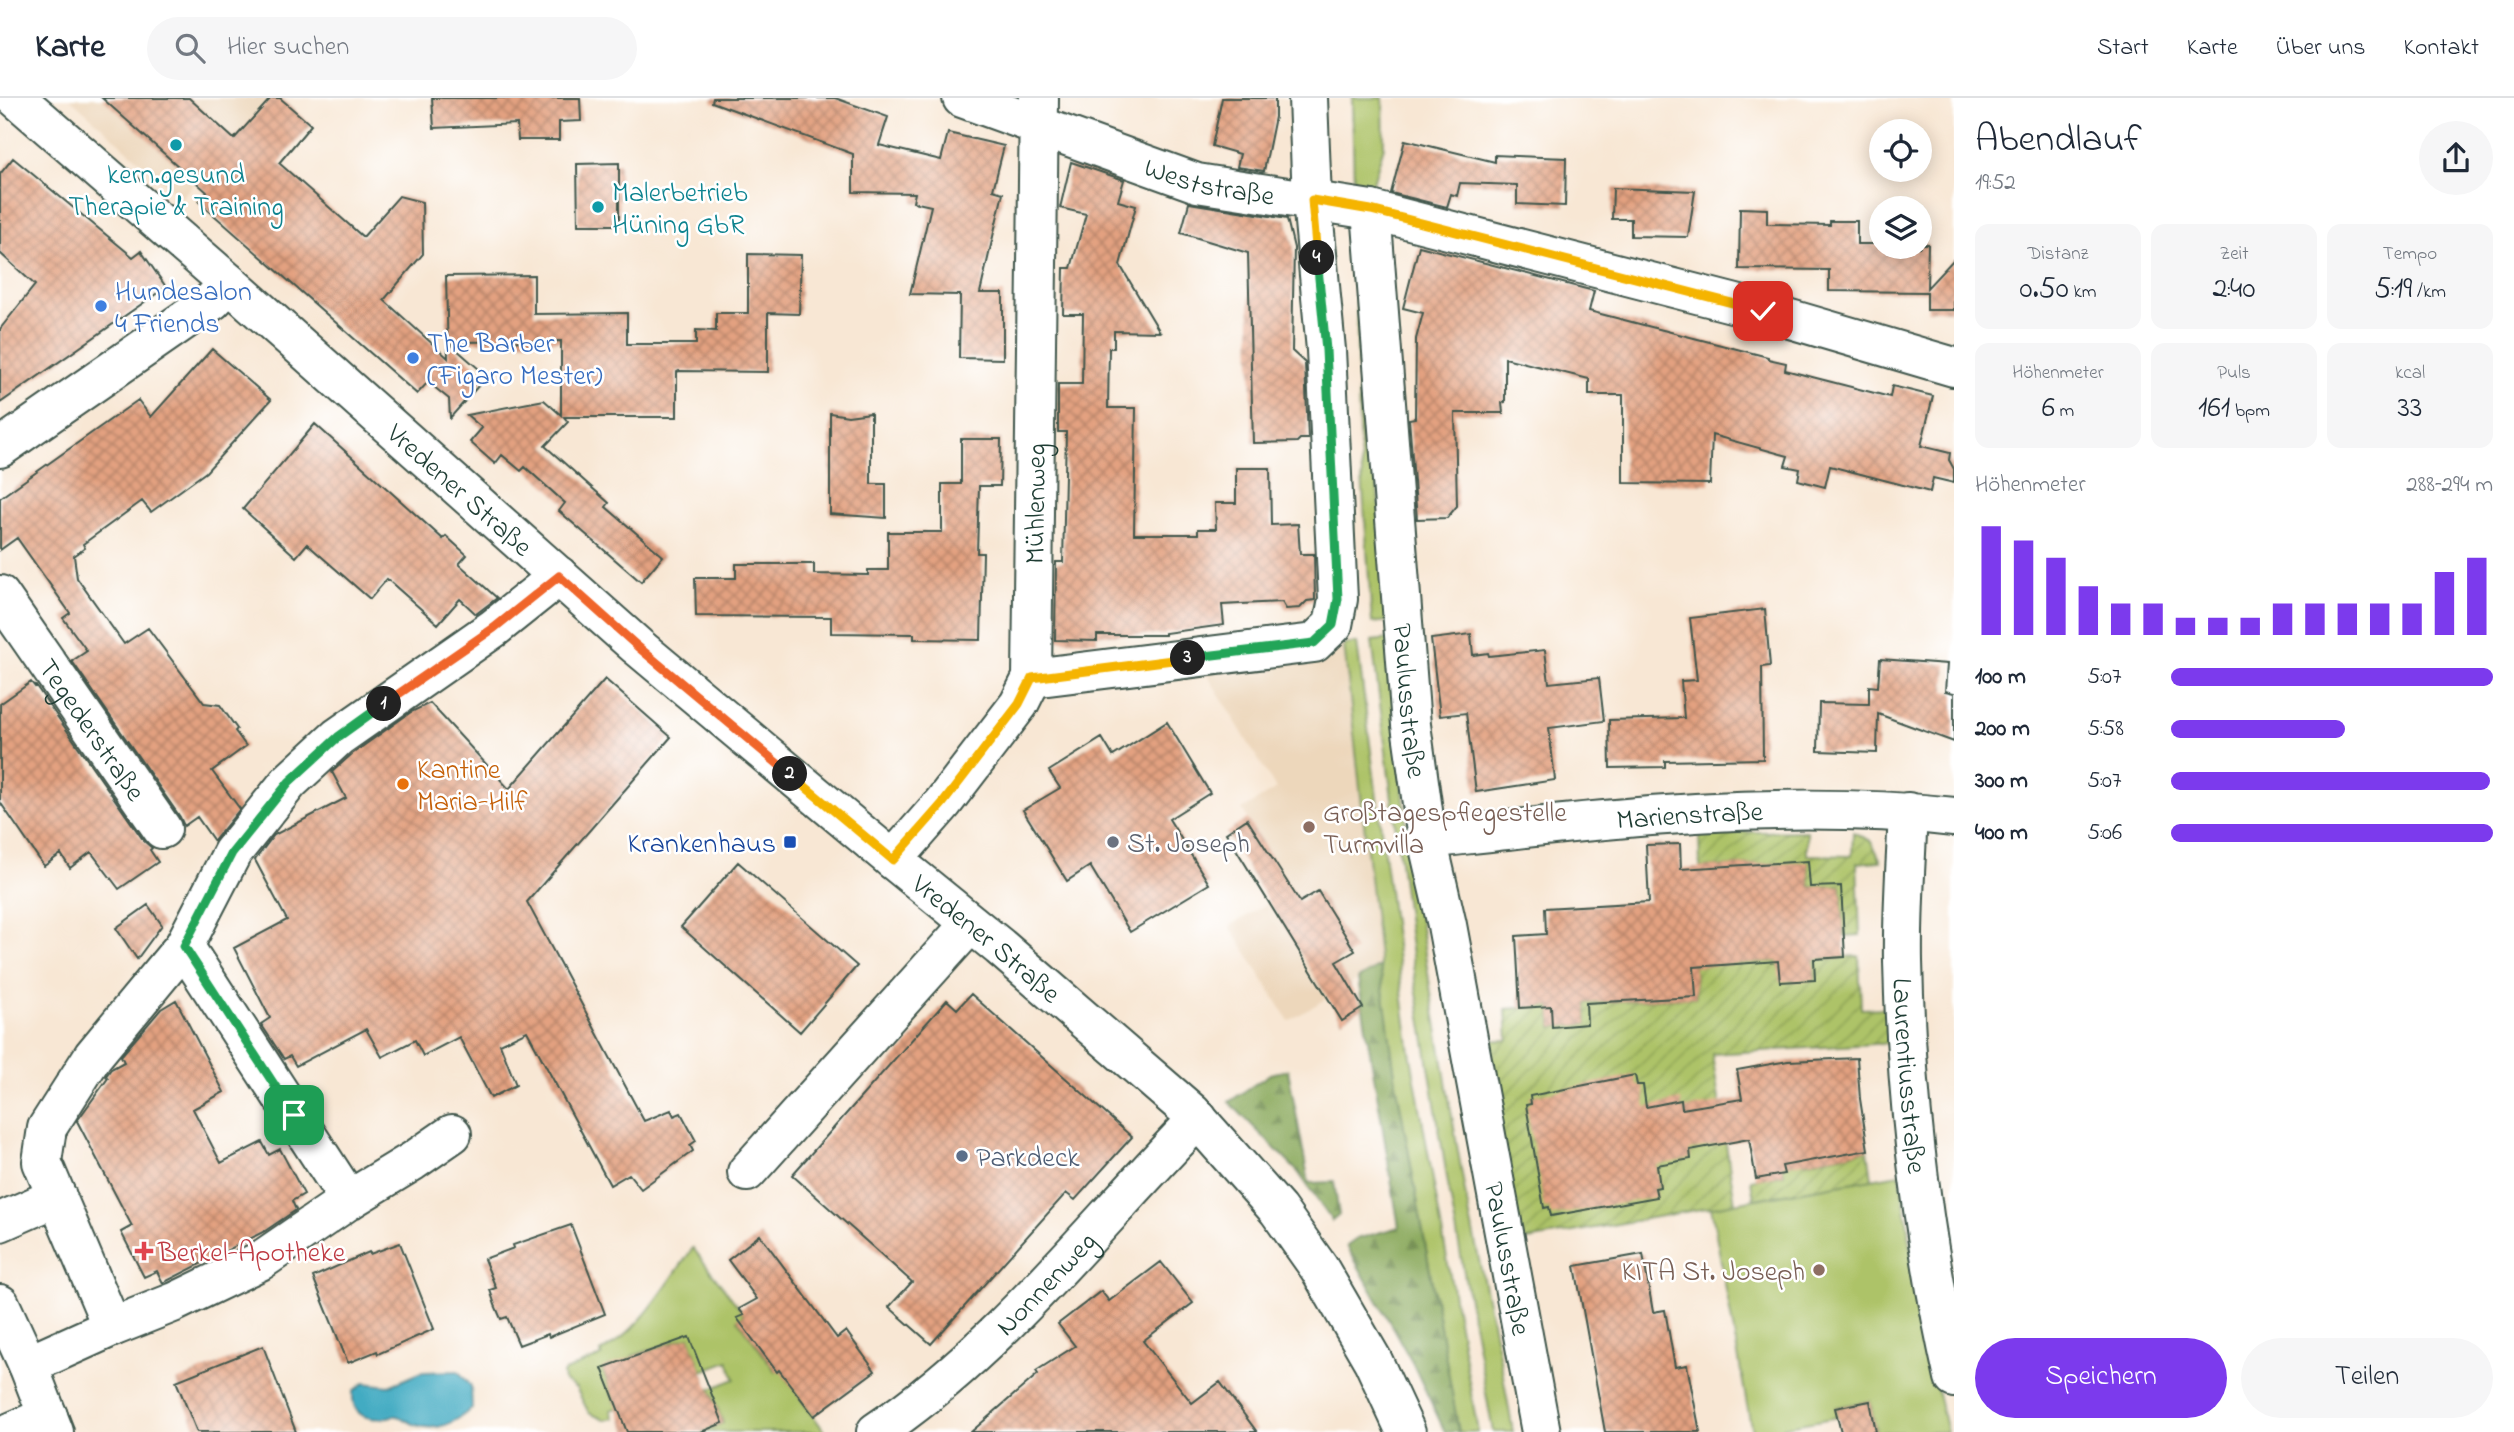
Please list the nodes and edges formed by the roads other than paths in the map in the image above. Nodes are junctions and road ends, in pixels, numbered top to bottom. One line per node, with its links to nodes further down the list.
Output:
1 (16, 98): 7 (street, Vredener Straße)
2 (962, 98): 4 (street, Weststraße)
3 (1308, 98): 5 (street)
4 (1039, 113): 5 (street, Weststraße); 12 (street, Mühlenweg)
5 (1312, 200): 6 (street, Weststraße); 12 (street)
6 (1371, 210): 8 (street, Weststraße); 16 (street, Paulusstraße)
7 (229, 283): 9 (street); 10 (street, Vredener Straße)
8 (1954, 368)
9 (0, 448)
10 (559, 576): 17 (street, Vredener Straße); 19 (street)
11 (0, 595): 15 (street, Tegederstraße)
12 (1032, 678): 17 (street, Mühlenweg)
13 (1908, 812): 14 (street, Marienstraße); 16 (street, Marienstraße); 29 (street, Laurentiusstraße)
14 (1954, 817)
15 (162, 829)
16 (1427, 839): 34 (street, Paulusstraße)
17 (893, 860): 18 (street, Vredener Straße)
18 (970, 923): 20 (street, Vredener Straße); 22 (street)
19 (184, 946): 23 (street); 24 (street)
20 (1198, 1119): 32 (street, Nonnenweg); 33 (street, Vredener Straße)
21 (452, 1134): 24 (street)
22 (747, 1172)
23 (57, 1197): 25 (street); 27 (street)
24 (349, 1200): 27 (street)
25 (0, 1222)
26 (0, 1304): 28 (street)
27 (112, 1327): 28 (street)
28 (28, 1365): 30 (street)
29 (1954, 1378)
30 (51, 1424): 31 (street)
31 (11, 1432)
32 (877, 1432)
33 (1406, 1432)
34 (1541, 1432)

